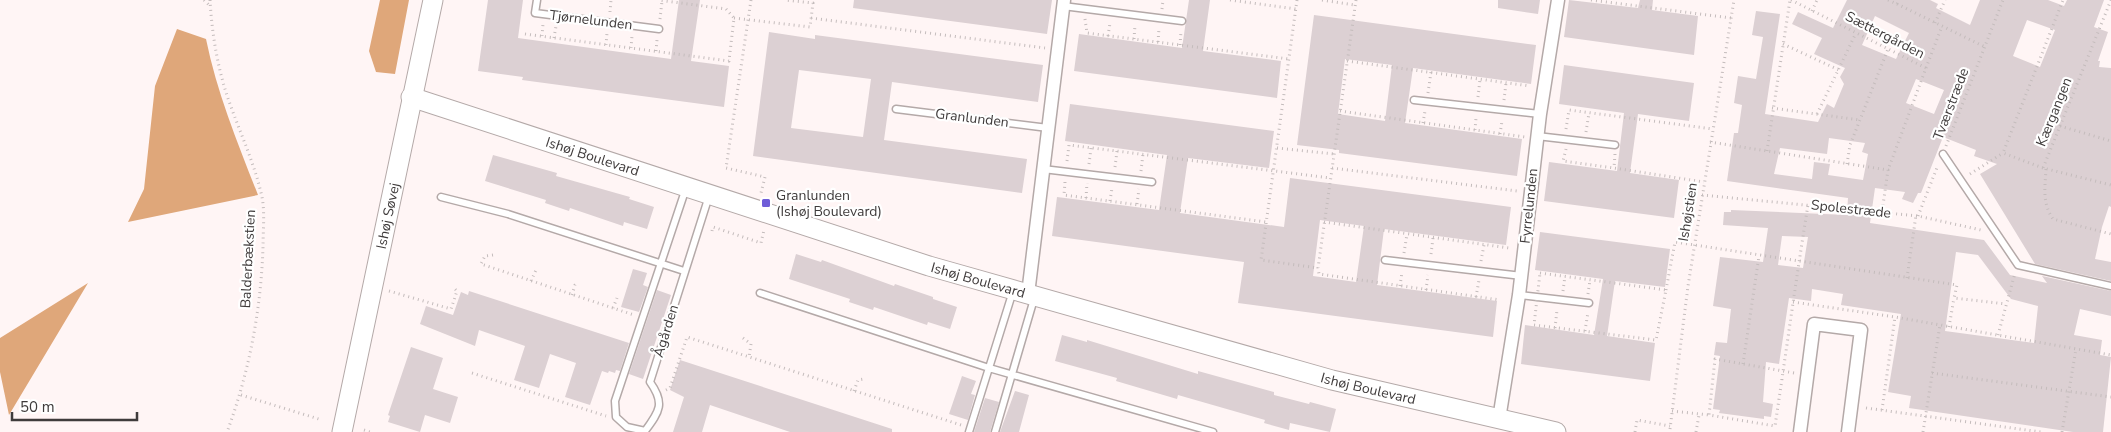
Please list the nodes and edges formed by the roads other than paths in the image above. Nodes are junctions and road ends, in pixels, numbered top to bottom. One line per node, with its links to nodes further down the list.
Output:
1 (433, 0): 7 (street, Ishøj Søvej)
2 (537, 0): 6 (lane, Tjørnelunden)
3 (1558, 0): 10 (street, Fyrrelunden)
4 (1063, 3): 5 (lane); 11 (street)
5 (1182, 21)
6 (659, 28)
7 (411, 97): 17 (street, Ishøj Boulevard); 33 (street, Ishøj Søvej)
8 (1414, 100): 10 (lane)
9 (896, 109): 11 (lane, Granlunden)
10 (1540, 114): 12 (street, Fyrrelunden)
11 (1048, 128): 15 (street)
12 (1537, 137): 13 (lane); 23 (street, Fyrrelunden)
13 (1615, 145)
14 (1943, 154): 24 (lane)
15 (1043, 169): 16 (lane); 26 (street)
16 (1152, 182)
17 (687, 187): 18 (street, Ishøj Boulevard); 21 (lane, Ågården)
18 (709, 195): 22 (lane, Ågården); 26 (street, Ishøj Boulevard)
19 (441, 197): 21 (lane)
20 (1385, 260): 23 (lane)
21 (662, 264): 22 (lane); 22 (lane, Ågården)
22 (684, 272)
23 (1522, 276): 27 (street, Fyrrelunden)
24 (2111, 286)
25 (760, 292): 29 (lane)
26 (1025, 293): 29 (lane); 30 (lane); 31 (street, Ishøj Boulevard)
27 (1519, 295): 28 (lane); 31 (street, Fyrrelunden)
28 (1589, 303)
29 (989, 368): 30 (lane); 32 (lane)
30 (1012, 374): 34 (lane); 35 (lane)
31 (1499, 422): 36 (street, Ishøj Boulevard)
32 (970, 430)
33 (342, 432)
34 (996, 432)
35 (1213, 432)
36 (1556, 432)
37 (1800, 432): 38 (street)
38 (1848, 432)

